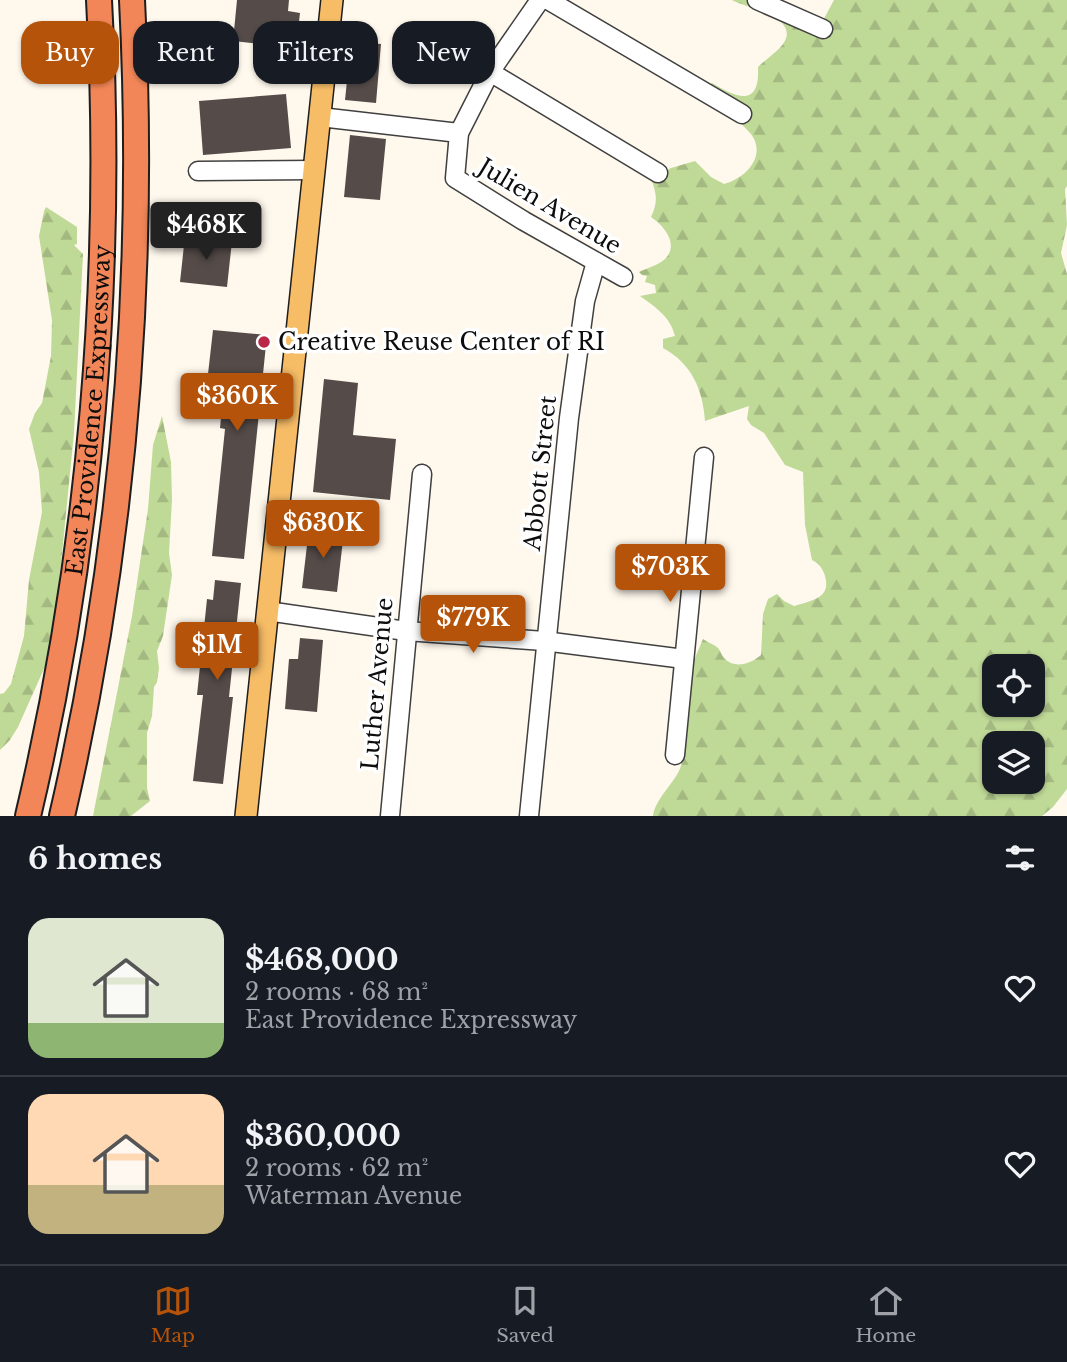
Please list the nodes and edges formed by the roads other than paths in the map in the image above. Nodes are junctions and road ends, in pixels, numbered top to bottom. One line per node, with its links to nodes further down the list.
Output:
1 (99, 0): 26 (highway, East Providence Expressway)
2 (132, 0): 27 (highway, East Providence Expressway)
3 (332, 0): 12 (main road)
4 (540, 0): 8 (street)
5 (548, 0): 11 (street)
6 (757, 0): 7 (street)
7 (823, 29)
8 (495, 65)
9 (495, 75): 16 (street)
10 (484, 84): 13 (street)
11 (742, 114)
12 (320, 117): 13 (street); 14 (main road)
13 (459, 133): 17 (street, Julien Avenue)
14 (314, 170): 15 (street); 21 (main road)
15 (198, 171)
16 (658, 173)
17 (596, 262): 18 (street, Julien Avenue); 23 (street, Abbott Street)
18 (623, 277)
19 (704, 457): 24 (street)
20 (422, 474): 22 (street, Luther Avenue)
21 (267, 611): 22 (street); 28 (main road)
22 (406, 631): 23 (street); 29 (street, Luther Avenue)
23 (548, 642): 24 (street); 30 (street, Abbott Street)
24 (684, 659): 25 (street)
25 (675, 755)
26 (28, 816)
27 (62, 816)
28 (246, 816)
29 (390, 816)
30 (529, 816)

